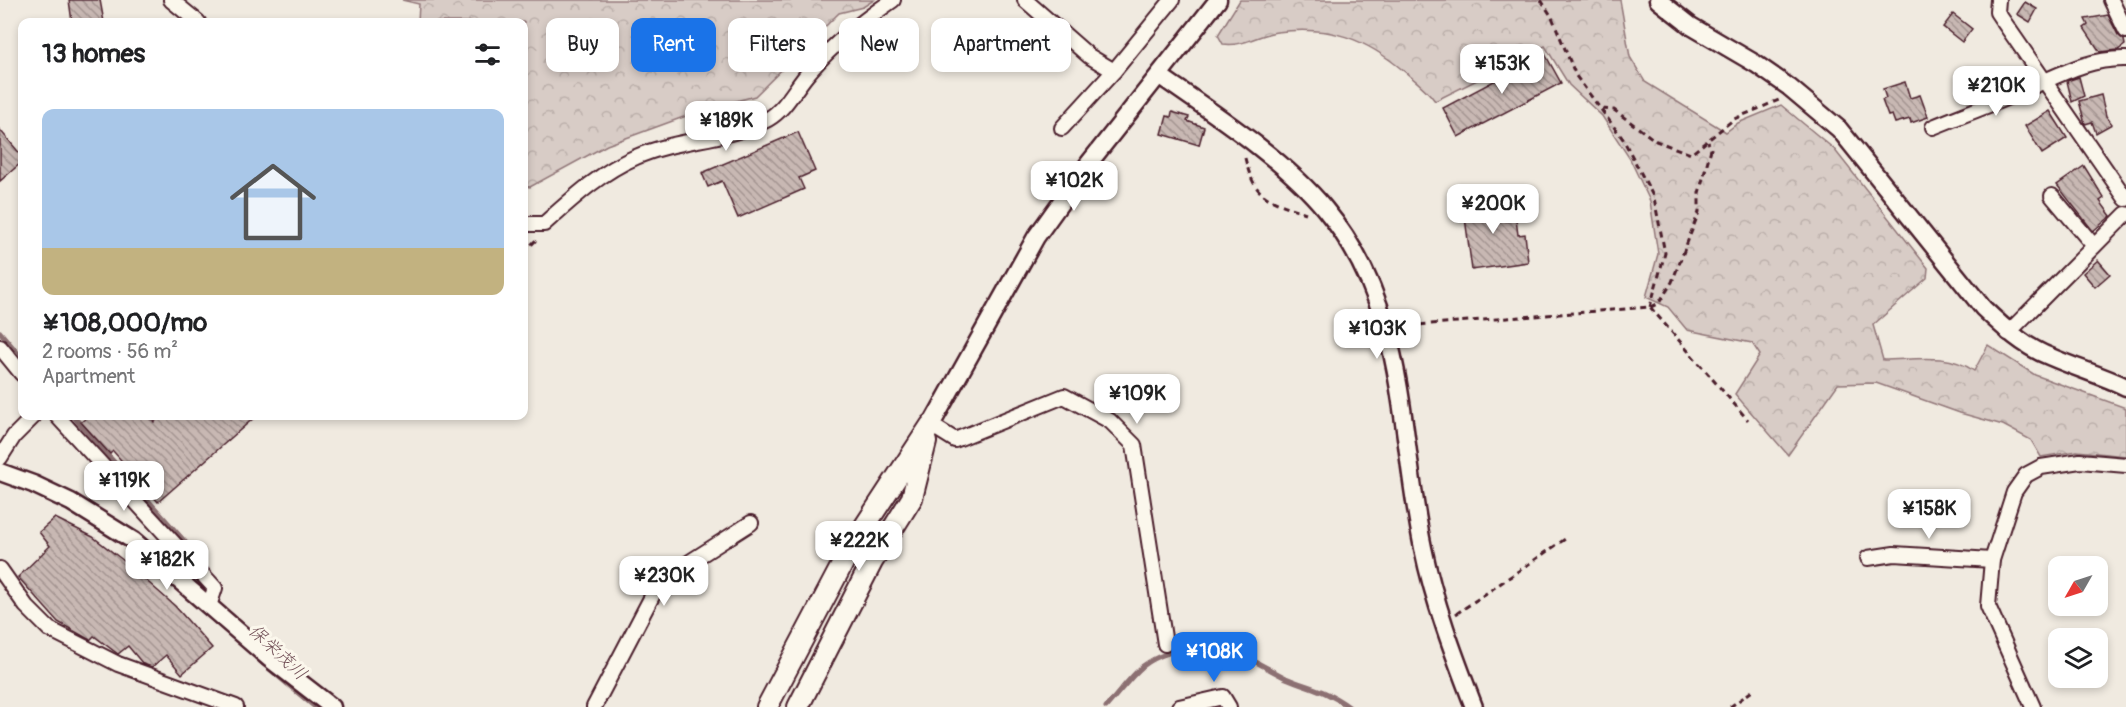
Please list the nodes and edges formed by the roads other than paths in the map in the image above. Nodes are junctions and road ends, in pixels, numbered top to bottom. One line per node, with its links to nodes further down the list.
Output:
1 (171, 0): 9 (street)
2 (893, 0): 20 (street)
3 (1172, 0): 12 (street)
4 (1218, 0): 13 (street)
5 (1658, 0): 22 (street)
6 (1998, 0): 14 (street)
7 (2111, 0): 10 (street)
8 (1033, 2): 12 (street)
9 (193, 18)
10 (2126, 31)
11 (2126, 59): 14 (street)
12 (1114, 71): 16 (street)
13 (1160, 76): 28 (street); 45 (street)
14 (2046, 79): 15 (street); 18 (street)
15 (1933, 127)
16 (1062, 128)
17 (2052, 196): 21 (street)
18 (2126, 198)
19 (2126, 214): 21 (street)
20 (528, 224)
21 (2094, 246): 22 (street)
22 (2008, 333): 25 (street)
23 (0, 347): 24 (street)
24 (18, 369)
25 (2126, 387)
26 (30, 420): 29 (street)
27 (61, 420): 36 (street)
28 (931, 425): 37 (street); 41 (main road); 42 (main road)
29 (0, 458)
30 (2126, 465): 34 (street)
31 (0, 472): 36 (street)
32 (751, 523): 40 (street)
33 (1868, 558): 34 (street)
34 (1992, 560): 46 (street)
35 (0, 569): 38 (street)
36 (208, 606): 39 (street)
37 (1165, 644)
38 (236, 707)
39 (332, 707)
40 (594, 707)
41 (767, 707)
42 (798, 707)
43 (1179, 707): 44 (street)
44 (1228, 707)
45 (1474, 707)
46 (2033, 707)

